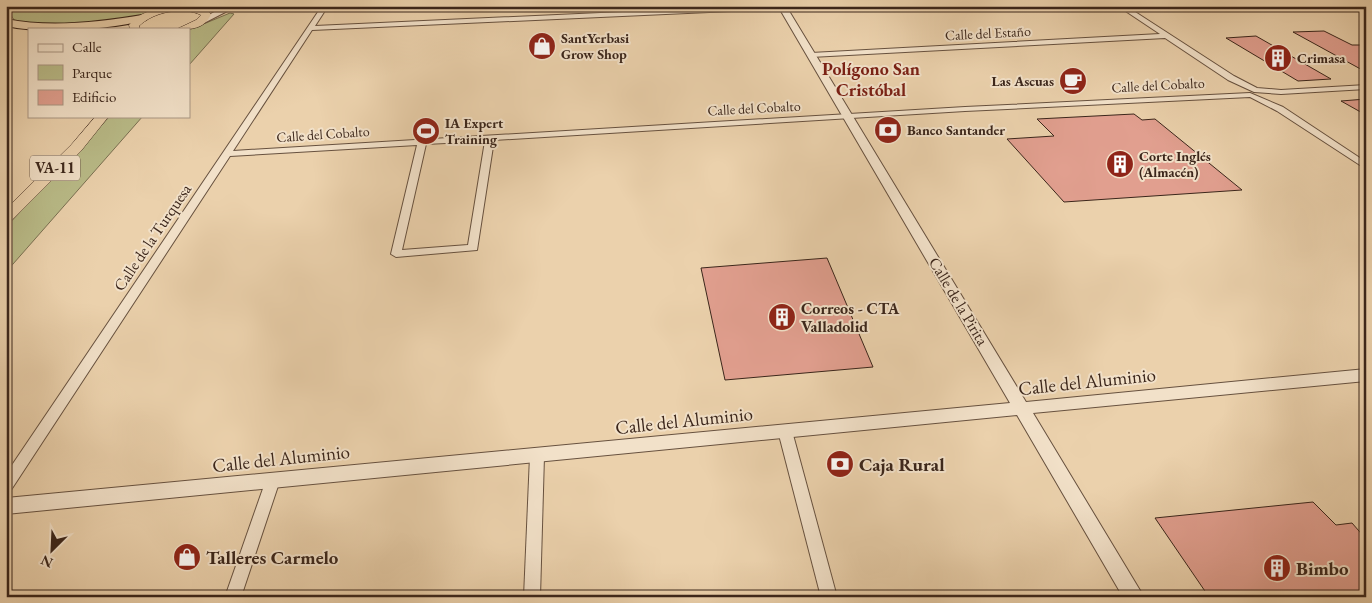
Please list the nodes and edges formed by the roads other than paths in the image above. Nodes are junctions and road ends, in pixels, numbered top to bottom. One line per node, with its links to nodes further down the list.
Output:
1 (14, 6): 9 (highway)
2 (229, 6): 10 (street)
3 (233, 6): 10 (street)
4 (325, 6): 16 (street, Calle de la Turquesa)
5 (800, 6): 7 (street)
6 (1121, 6): 17 (street)
7 (782, 7): 16 (street); 18 (street, Calle de la Pirita)
8 (167, 9): 10 (highway); 11 (highway)
9 (6, 12)
10 (197, 12): 15 (highway)
11 (142, 18): 13 (highway); 14 (highway)
12 (6, 22): 13 (highway)
13 (103, 23): 14 (highway)
14 (135, 28)
15 (183, 28)
16 (311, 28): 29 (street, Calle de la Turquesa)
17 (1167, 36): 18 (street, Calle del Estaño); 20 (street)
18 (811, 55): 24 (street, Calle de la Pirita)
19 (1366, 87): 21 (street, Calle del Cobalto)
20 (1251, 92): 21 (street, Calle del Cobalto); 22 (street, Calle del Cobalto); 23 (street); 24 (street, Calle del Cobalto)
21 (1280, 92): 22 (street, Calle del Cobalto)
22 (1265, 96): 23 (street)
23 (1280, 110): 30 (street)
24 (848, 117): 27 (street, Calle del Cobalto); 34 (street, Calle de la Pirita)
25 (89, 118): 31 (highway, VA-11)
26 (100, 118): 32 (highway, VA-11)
27 (490, 138): 28 (street, Calle del Cobalto); 28 (street)
28 (422, 142): 29 (street, Calle del Cobalto)
29 (227, 154): 38 (street, Calle de la Turquesa)
30 (1366, 166)
31 (6, 204)
32 (6, 218)
33 (1366, 375): 34 (street, Calle del Aluminio)
34 (1022, 409): 35 (street, Calle del Aluminio); 43 (street, Calle de la Pirita)
35 (786, 432): 36 (street, Calle del Aluminio); 42 (street)
36 (537, 456): 37 (street, Calle del Aluminio); 41 (street)
37 (273, 480): 39 (street, Calle del Aluminio); 40 (street)
38 (6, 486)
39 (6, 506)
40 (233, 597)
41 (532, 597)
42 (830, 597)
43 (1134, 597)

